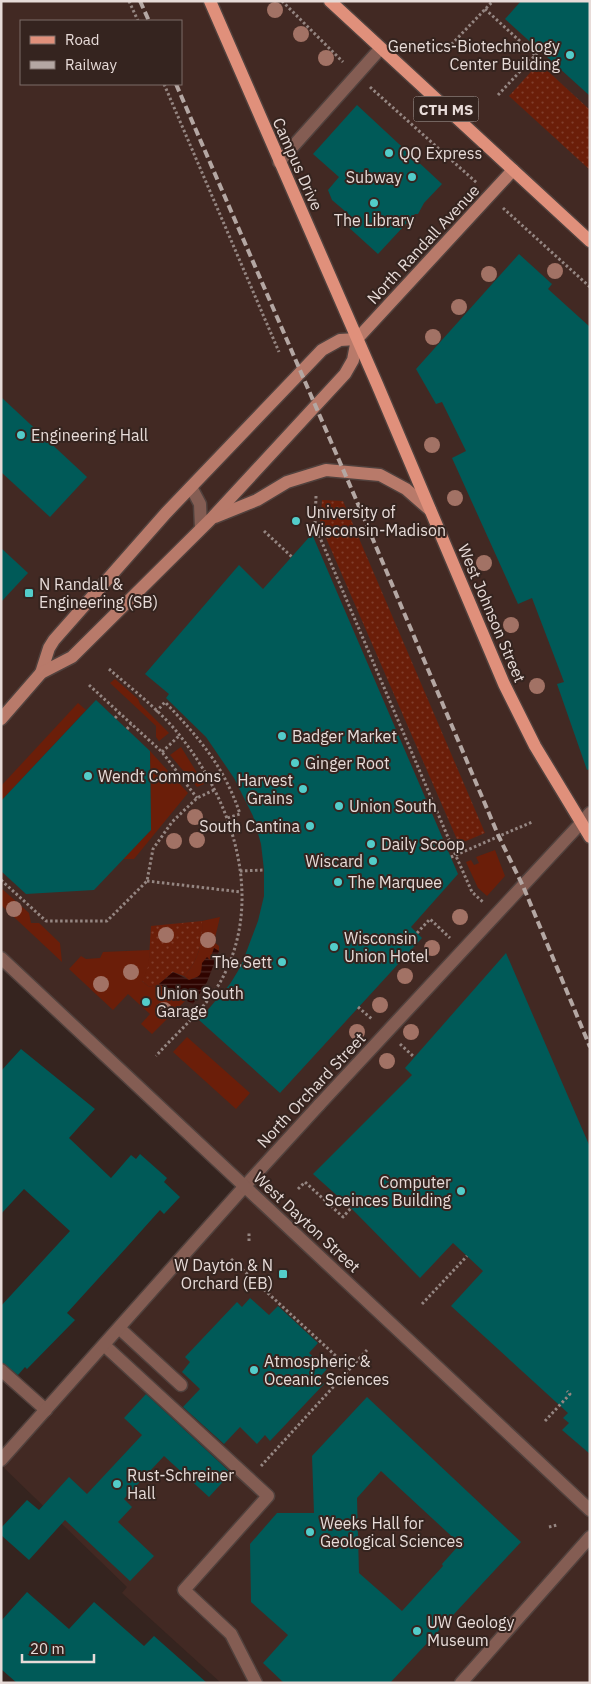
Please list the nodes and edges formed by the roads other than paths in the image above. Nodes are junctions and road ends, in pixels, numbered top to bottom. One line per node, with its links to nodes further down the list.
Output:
1 (210, 1): 4 (main road, Campus Drive)
2 (330, 1): 3 (main road, CTH MS)
3 (380, 49): 4 (street); 5 (main road, CTH MS)
4 (279, 162): 7 (main road, Campus Drive)
5 (513, 170): 6 (main road, CTH MS); 7 (main road, North Randall Avenue)
6 (590, 241)
7 (357, 340): 8 (main road); 9 (main road, West Johnson Street); 10 (main road)
8 (191, 487): 11 (street); 12 (main road)
9 (430, 510): 10 (main road); 14 (main road, West Johnson Street)
10 (211, 519): 11 (main road)
11 (201, 528): 12 (main road)
12 (41, 673): 13 (main road)
13 (1, 720)
14 (585, 818): 15 (main road, West Johnson Street); 17 (street, North Orchard Street)
15 (590, 837)
16 (1, 958): 17 (street, West Dayton Street)
17 (245, 1186): 18 (street, North Orchard Street); 24 (street, West Dayton Street)
18 (119, 1328): 19 (street, North Orchard Street); 21 (street)
19 (104, 1345): 22 (street, North Orchard Street); 26 (street)
20 (1, 1370): 22 (street)
21 (181, 1385)
22 (46, 1410): 23 (street, North Orchard Street)
23 (1, 1460)
24 (590, 1510)
25 (590, 1537): 27 (street)
26 (256, 1683)
27 (461, 1683)

